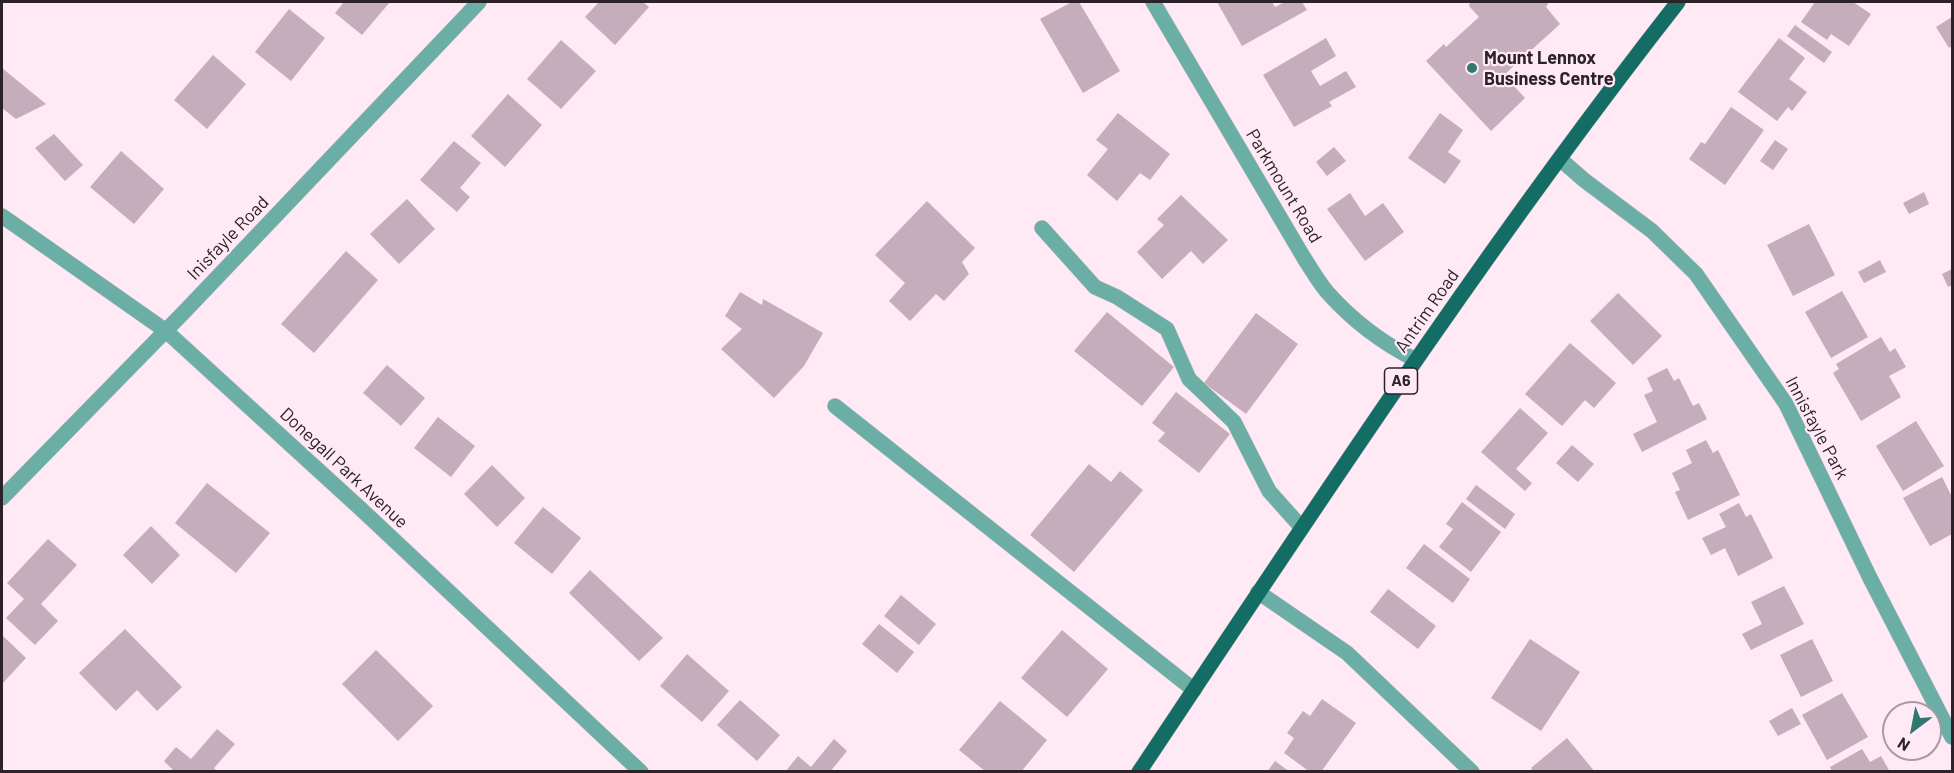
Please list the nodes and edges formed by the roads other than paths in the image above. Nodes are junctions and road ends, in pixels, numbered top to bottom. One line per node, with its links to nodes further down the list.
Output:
1 (479, 2): 7 (street, Inisfayle Road)
2 (1153, 2): 8 (street, Parkmount Road)
3 (1678, 2): 4 (main road, Antrim Road / A6)
4 (1560, 159): 8 (main road, Antrim Road / A6); 14 (street, Innisfayle Park)
5 (2, 216): 7 (street, Donegall Park Avenue)
6 (1042, 228): 11 (street)
7 (166, 331): 10 (street, Inisfayle Road); 15 (street, Donegall Park Avenue)
8 (1416, 360): 11 (main road, Antrim Road / A6)
9 (836, 406): 13 (street)
10 (2, 498)
11 (1302, 528): 12 (main road, Antrim Road / A6)
12 (1258, 592): 13 (main road, Antrim Road / A6); 17 (street)
13 (1194, 690): 16 (main road, Antrim Road / A6)
14 (1953, 737)
15 (641, 771)
16 (1139, 771)
17 (1472, 771)

